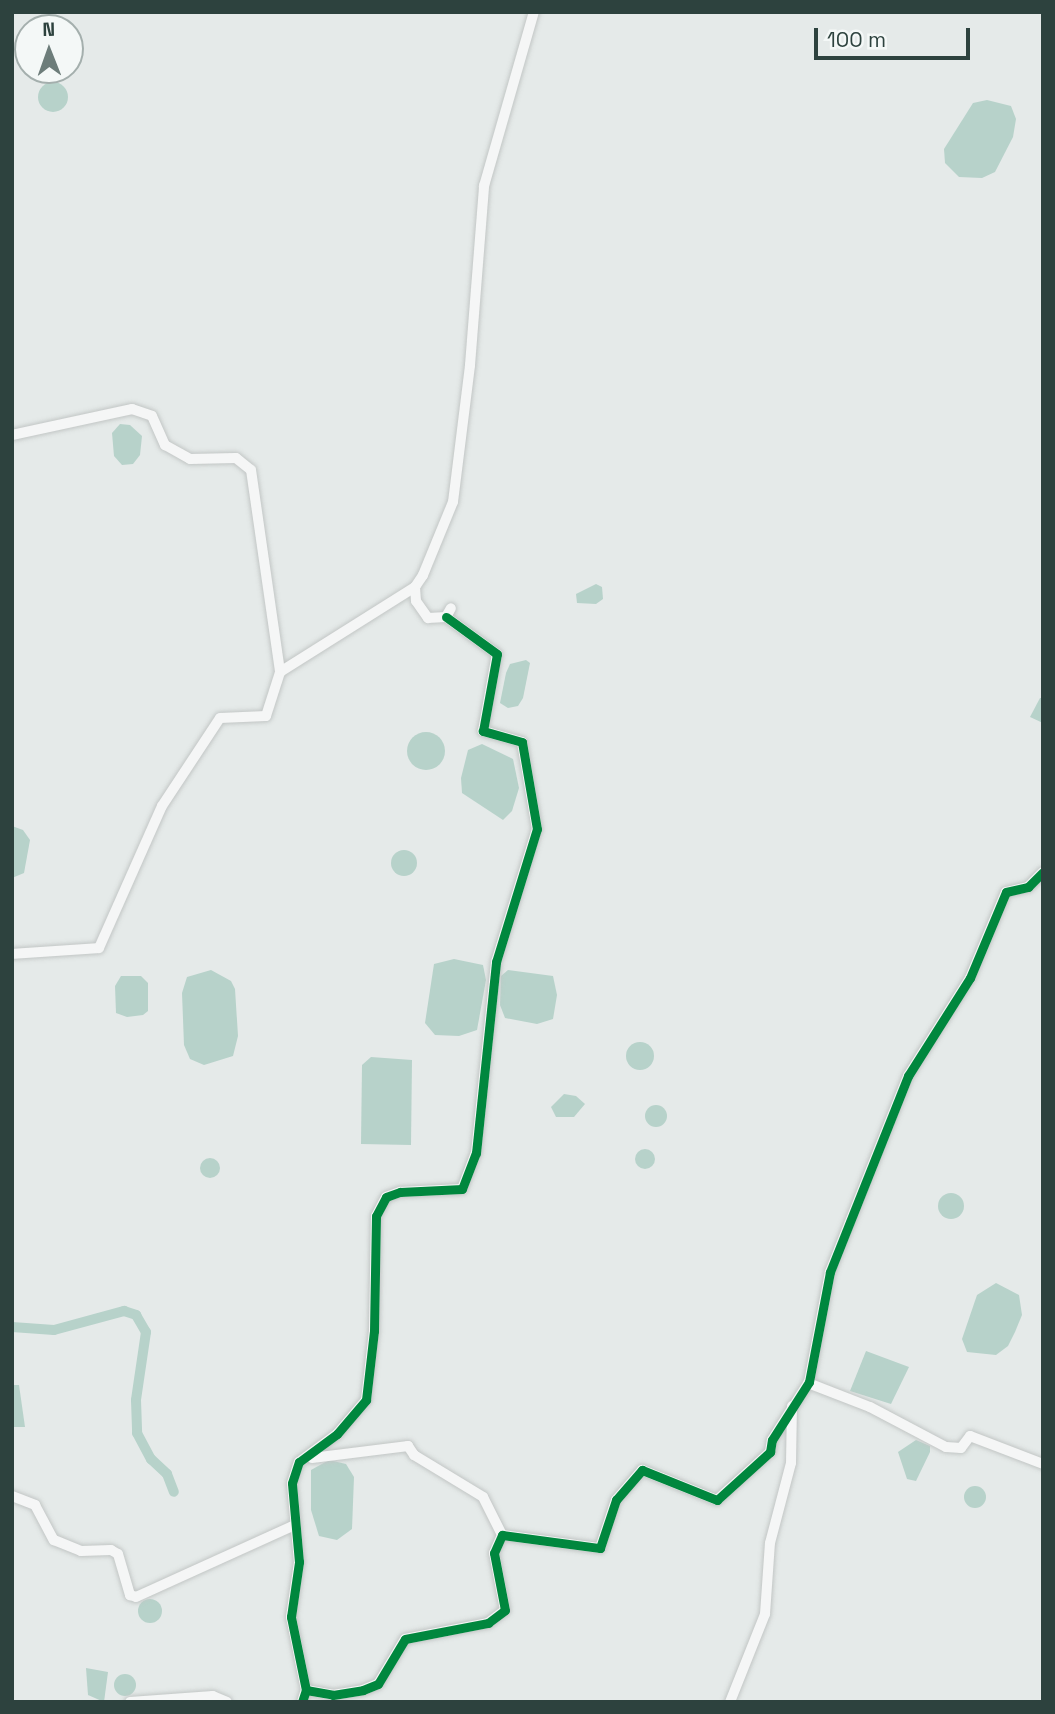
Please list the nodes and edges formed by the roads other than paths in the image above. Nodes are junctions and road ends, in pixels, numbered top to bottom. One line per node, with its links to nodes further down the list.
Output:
1 (534, 12): 3 (street)
2 (12, 435): 4 (street)
3 (415, 587): 4 (street); 9 (street)
4 (280, 672): 6 (street)
5 (1043, 872): 7 (street)
6 (12, 954)
7 (808, 1383): 8 (street); 10 (street)
8 (792, 1406): 13 (street); 18 (street)
9 (309, 1459): 12 (street); 13 (street)
10 (1043, 1464)
11 (12, 1496): 12 (street)
12 (295, 1525): 14 (street)
13 (502, 1535): 14 (street)
14 (306, 1690): 17 (street)
15 (130, 1702): 16 (street)
16 (227, 1702)
17 (302, 1702)
18 (730, 1702)

